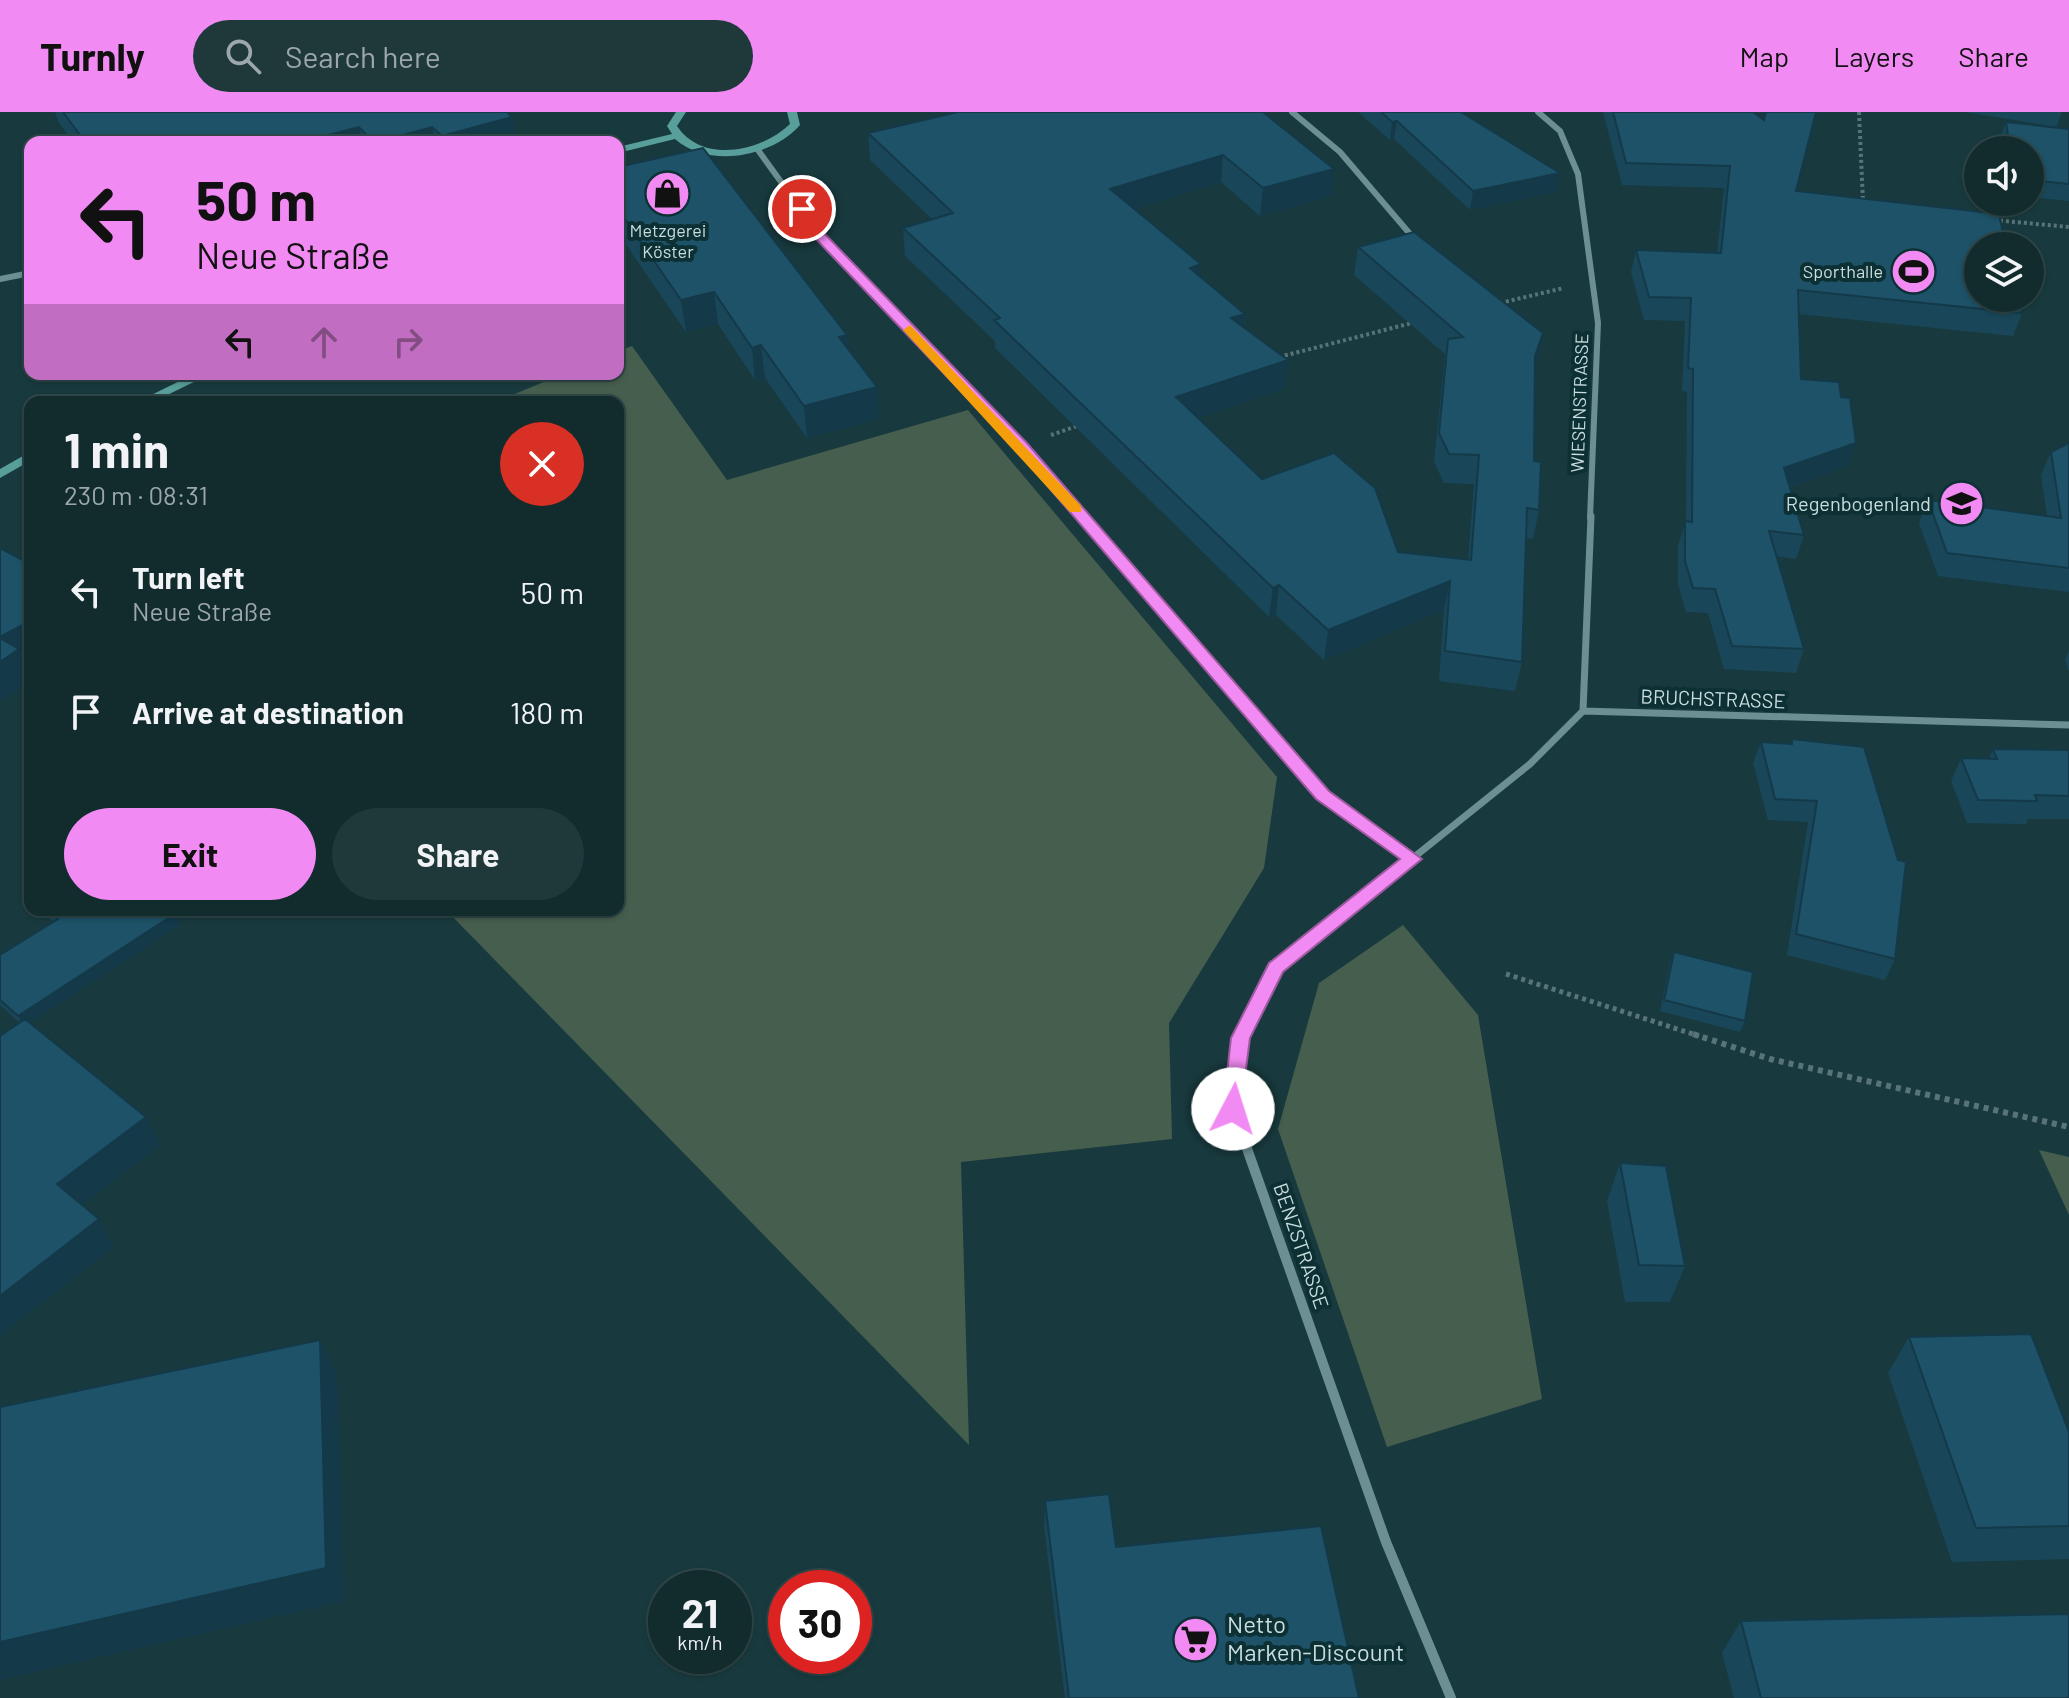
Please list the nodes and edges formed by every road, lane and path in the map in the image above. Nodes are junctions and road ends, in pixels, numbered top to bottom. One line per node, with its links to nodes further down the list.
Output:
1 (681, 112): 6 (street)
2 (792, 112): 8 (street)
3 (1292, 112): 12 (street)
4 (1538, 112): 15 (street, WIESENSTRASSE)
5 (1859, 112): 9 (path)
6 (676, 136): 7 (street); 8 (street)
7 (624, 149)
8 (758, 150): 22 (street)
9 (1863, 208)
10 (1987, 219): 11 (path)
11 (2069, 227)
12 (1421, 247)
13 (24, 274): 14 (street)
14 (0, 279)
15 (1592, 281): 16 (path); 25 (street, WIESENSTRASSE)
16 (1487, 306)
17 (1426, 320): 18 (path)
18 (1266, 361)
19 (191, 380): 20 (street)
20 (156, 396)
21 (1093, 421): 22 (path)
22 (1020, 445): 27 (street)
23 (24, 460): 24 (street)
24 (0, 474)
25 (1583, 711): 26 (street, BRUCHSTRASSE); 27 (street)
26 (2069, 725)
27 (1413, 859): 30 (street, BENZSTRASSE)
28 (1506, 974): 29 (path)
29 (2069, 1127)
30 (1451, 1698)

